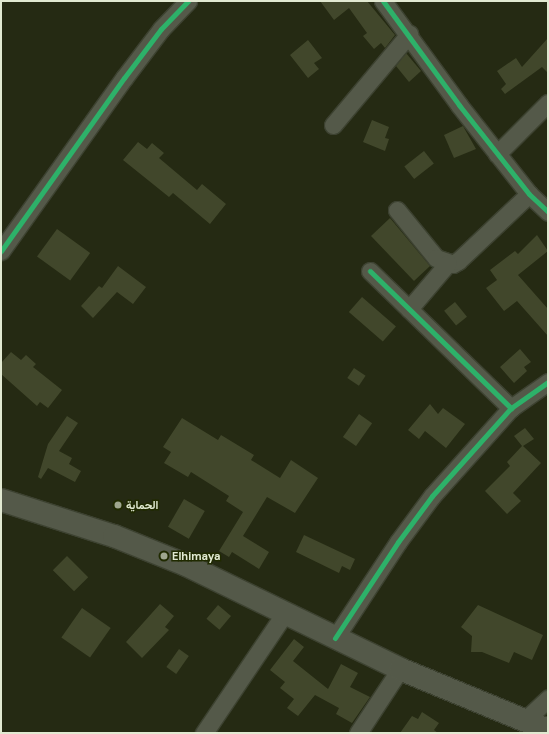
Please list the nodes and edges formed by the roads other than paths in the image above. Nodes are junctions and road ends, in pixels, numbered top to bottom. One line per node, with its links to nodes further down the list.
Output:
1 (188, 1): 10 (street)
2 (383, 1): 3 (street)
3 (409, 34): 5 (street); 6 (street)
4 (548, 103): 6 (street)
5 (333, 125)
6 (497, 154): 7 (street)
7 (529, 194): 9 (street); 11 (street)
8 (396, 210): 11 (street)
9 (548, 212)
10 (1, 252)
11 (448, 263): 13 (street)
12 (370, 271): 13 (street)
13 (409, 309): 15 (street)
14 (548, 382): 15 (street)
15 (510, 408): 18 (street)
16 (1, 500): 17 (main road)
17 (285, 613): 18 (main road); 23 (street)
18 (335, 638): 19 (main road)
19 (400, 669): 21 (main road); 24 (street)
20 (548, 699): 21 (street)
21 (524, 722): 22 (main road)
22 (548, 730)
23 (204, 733)
24 (358, 733)

